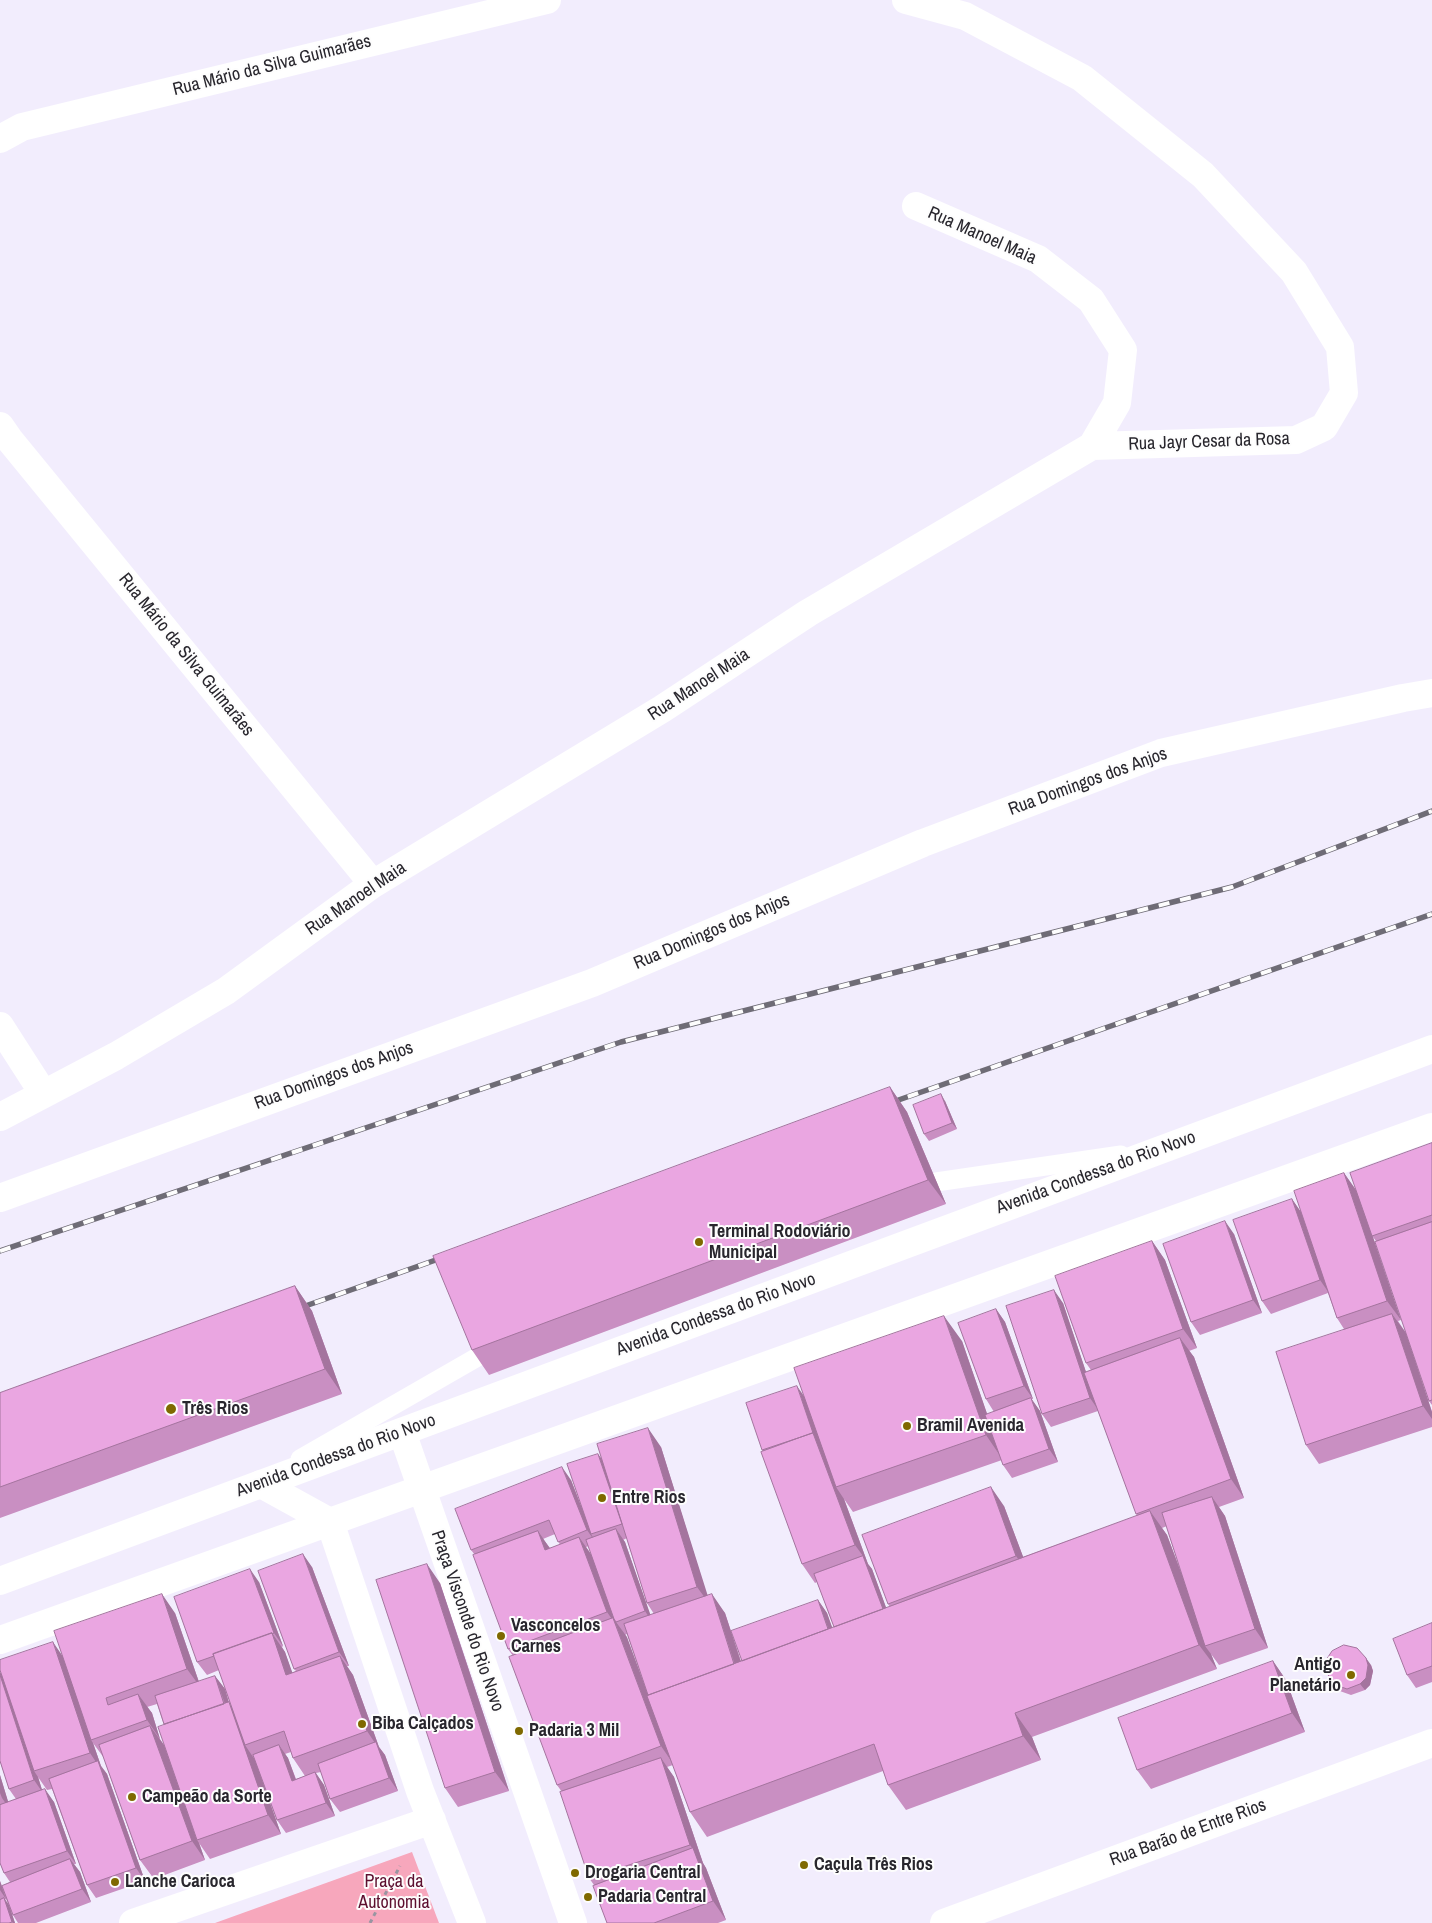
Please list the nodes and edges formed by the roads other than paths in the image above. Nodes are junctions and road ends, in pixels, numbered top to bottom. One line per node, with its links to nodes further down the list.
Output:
1 (547, 0): 3 (street, Rua Mário da Silva Guimarães)
2 (906, 0): 6 (street, Rua Jayr Cesar da Rosa)
3 (0, 139)
4 (916, 206): 6 (street, Rua Manoel Maia)
5 (0, 426): 8 (street, Rua Mário da Silva Guimarães)
6 (1092, 446): 8 (street, Rua Manoel Maia)
7 (1432, 693): 16 (street, Rua Domingos dos Anjos)
8 (373, 884): 11 (street, Rua Manoel Maia)
9 (0, 1026): 11 (street)
10 (1432, 1049): 14 (street, Avenida Condessa do Rio Novo)
11 (44, 1093): 12 (street, Rua Manoel Maia)
12 (0, 1117)
13 (1432, 1127): 20 (street)
14 (1159, 1150): 15 (lane); 18 (street, Avenida Condessa do Rio Novo)
15 (936, 1182)
16 (0, 1198)
17 (481, 1355): 19 (lane)
18 (402, 1432): 19 (street, Avenida Condessa do Rio Novo); 20 (street, Praça Visconde do Rio Novo)
19 (256, 1486): 21 (street); 22 (street, Avenida Condessa do Rio Novo)
20 (421, 1488): 21 (street); 28 (street, Praça Visconde do Rio Novo)
21 (330, 1522): 23 (street); 25 (street)
22 (0, 1581)
23 (0, 1640)
24 (1432, 1743): 29 (street, Rua Barão de Entre Rios)
25 (432, 1820): 26 (street); 27 (street)
26 (133, 1923)
27 (472, 1923)
28 (572, 1923)
29 (944, 1923)

